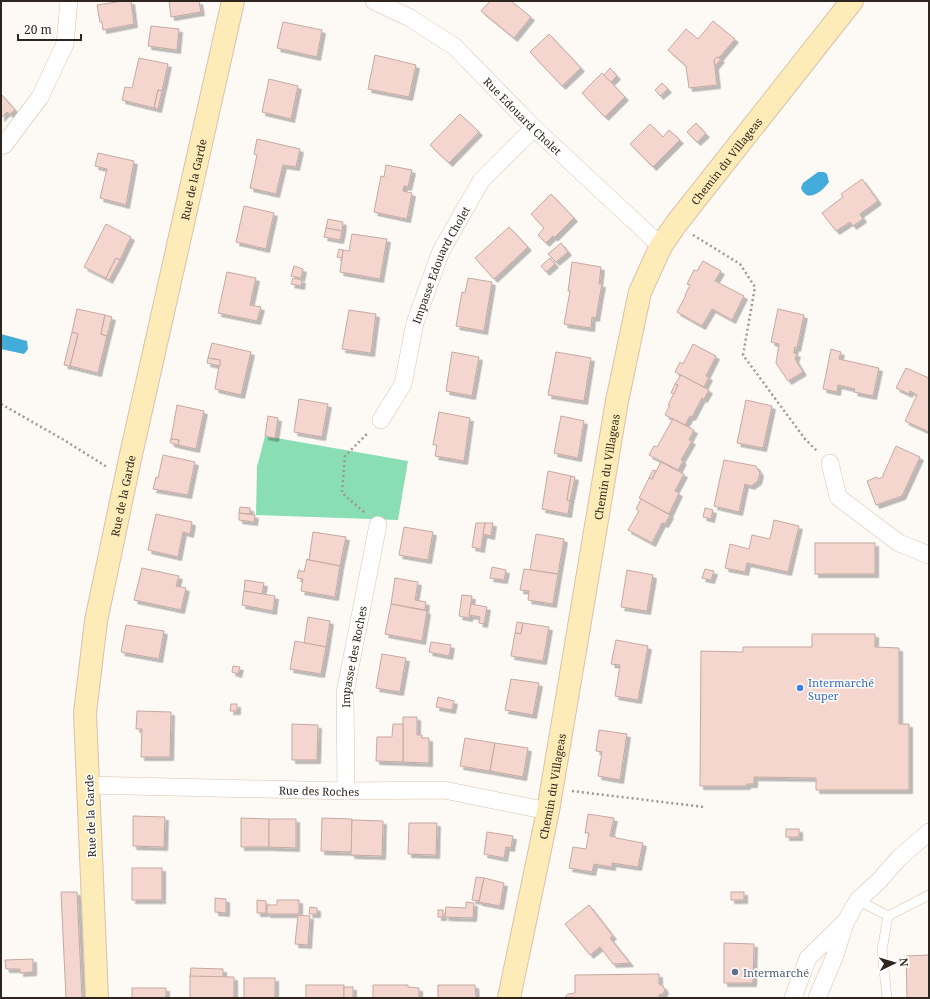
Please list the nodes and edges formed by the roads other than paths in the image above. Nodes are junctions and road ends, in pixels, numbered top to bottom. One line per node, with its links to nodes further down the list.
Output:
1 (69, 1): 6 (street)
2 (233, 1): 12 (street, Rue de la Garde)
3 (374, 1): 5 (street, Rue Edouard Cholet)
4 (852, 1): 7 (street, Chemin du Villageas)
5 (534, 128): 7 (street, Rue Edouard Cholet); 8 (street, Impasse Edouard Cholet)
6 (1, 146)
7 (660, 246): 14 (street, Chemin du Villageas)
8 (381, 420)
9 (830, 463): 11 (street)
10 (378, 524): 13 (street, Impasse des Roches)
11 (929, 555)
12 (88, 785): 13 (street, Rue des Roches); 20 (street, Rue de la Garde)
13 (346, 791): 14 (street, Rue des Roches)
14 (548, 811): 21 (street, Chemin du Villageas)
15 (929, 832): 17 (street)
16 (929, 895): 18 (lane)
17 (858, 900): 18 (lane); 19 (street)
18 (888, 916): 24 (lane)
19 (846, 921): 22 (street); 23 (street)
20 (97, 998)
21 (509, 998)
22 (793, 998)
23 (817, 998)
24 (887, 998)

